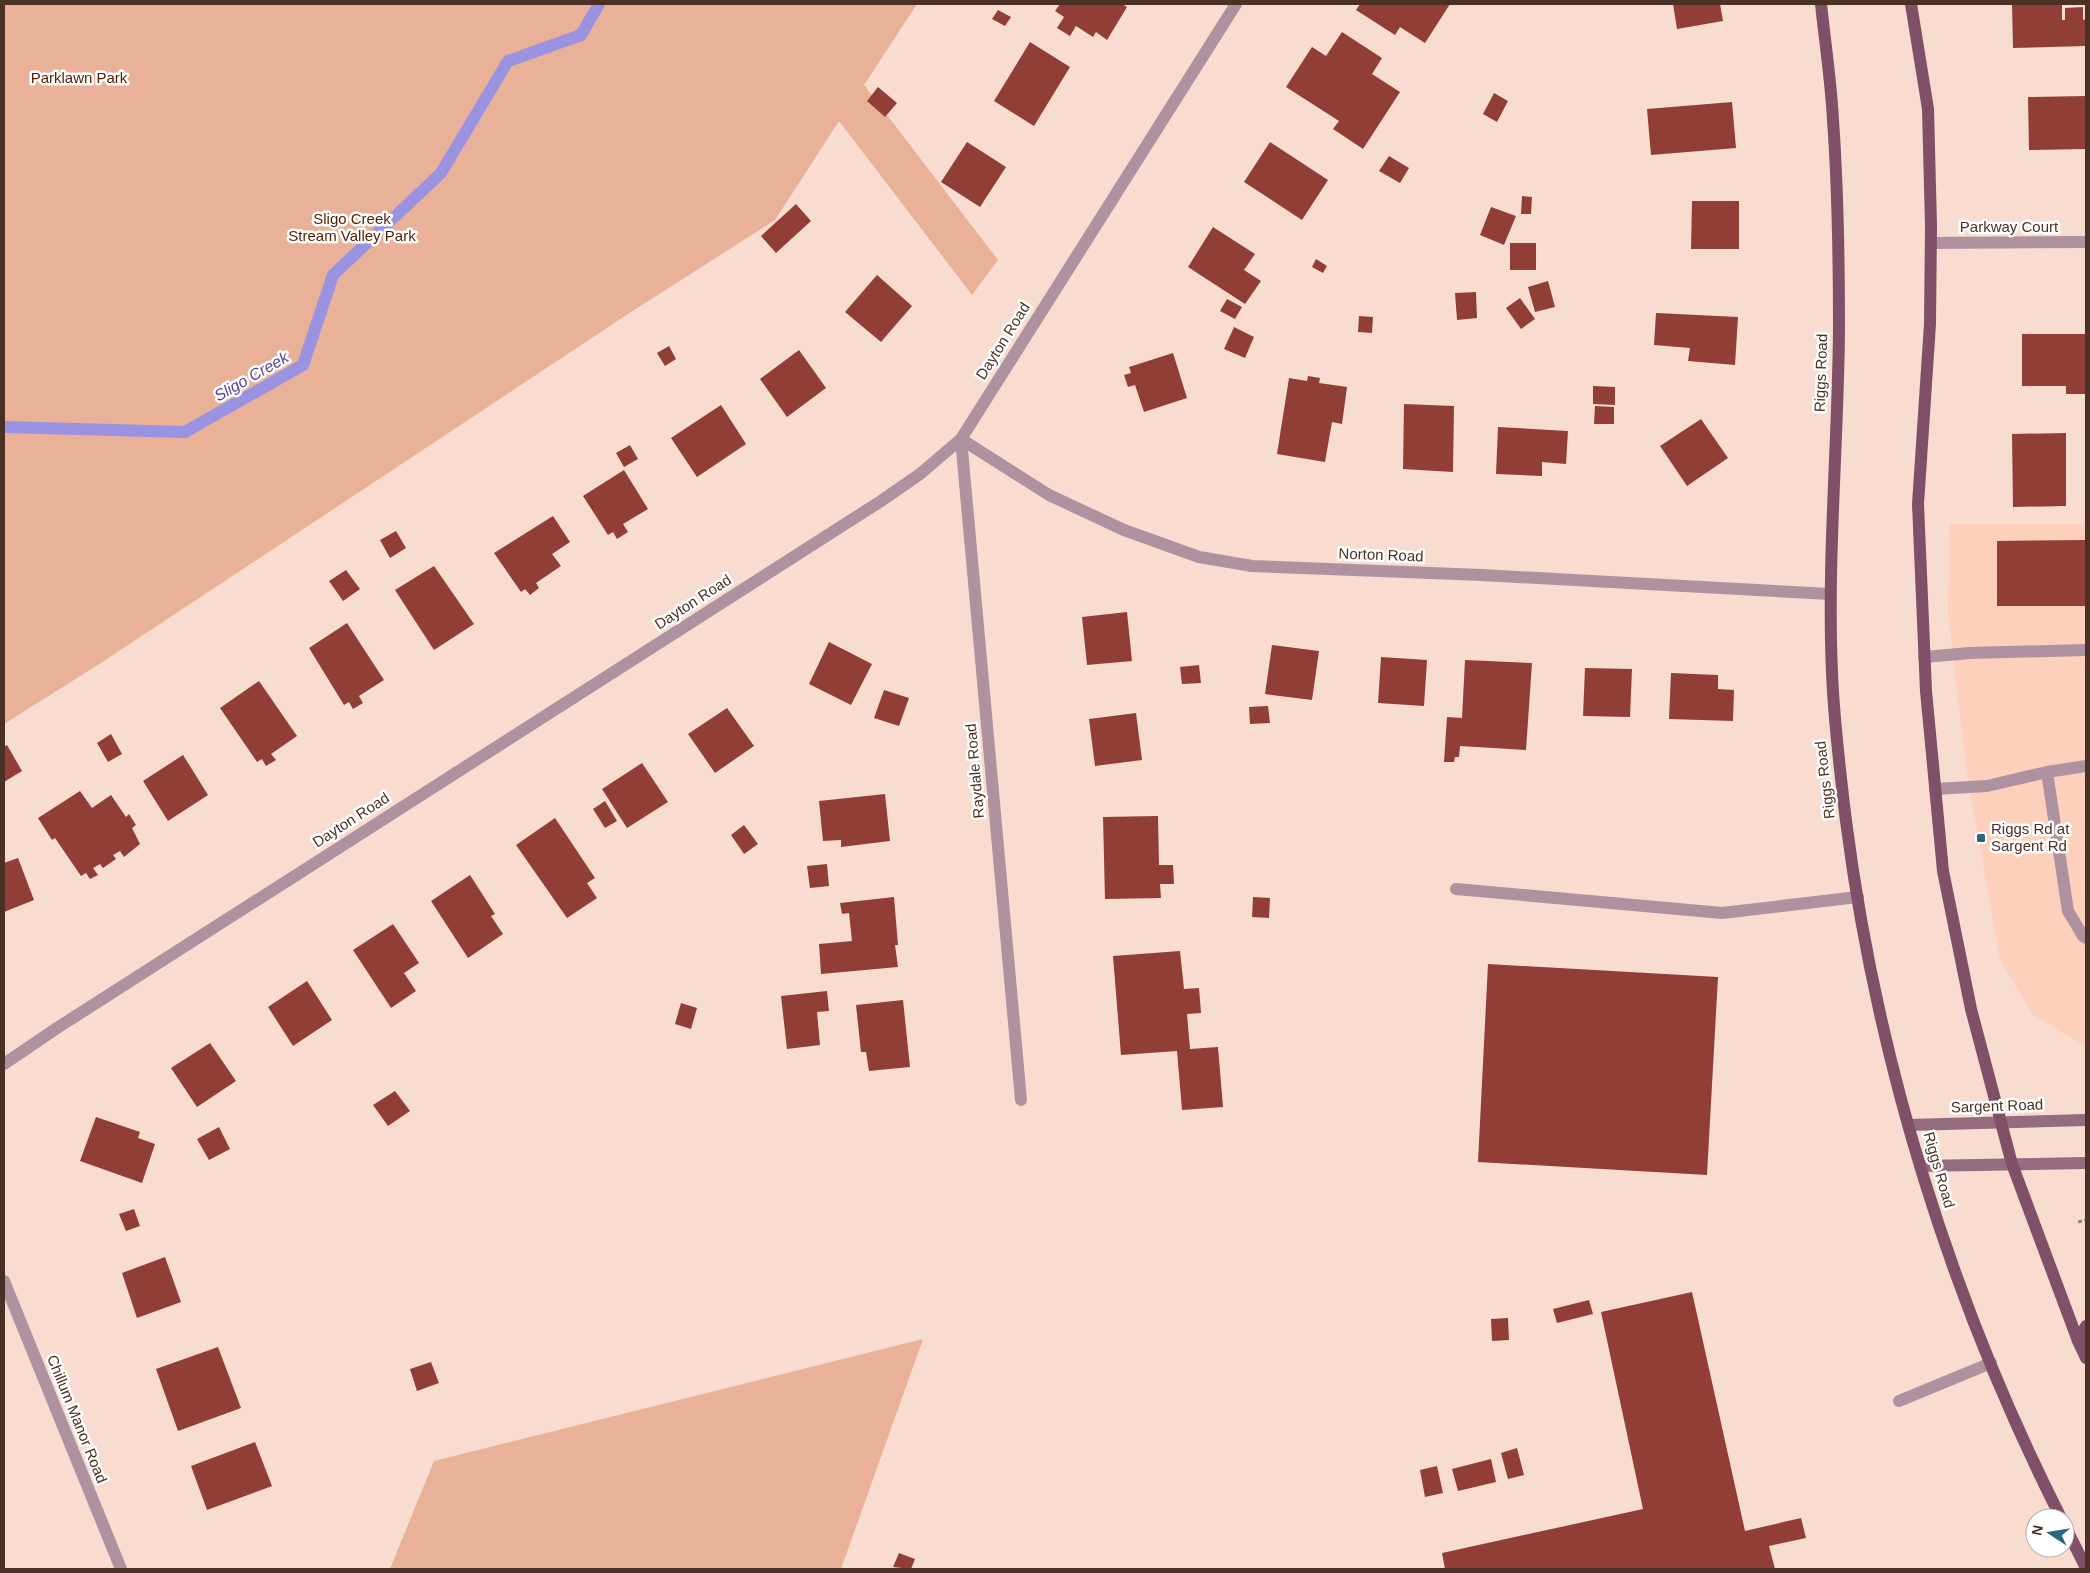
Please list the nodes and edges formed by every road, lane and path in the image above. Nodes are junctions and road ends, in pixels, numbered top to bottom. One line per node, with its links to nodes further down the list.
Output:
1 (1236, 4): 6 (street, Dayton Road)
2 (1821, 4): 7 (main road, Riggs Road)
3 (1911, 4): 5 (main road)
4 (2086, 242): 5 (street, Parkway Court)
5 (1931, 243): 9 (main road)
6 (962, 439): 7 (street, Norton Road); 16 (street, Dayton Road); 17 (street, Raydale Road)
7 (1830, 594): 14 (main road, Riggs Road)
8 (2086, 650): 9 (street)
9 (1924, 657): 12 (main road)
10 (2086, 766): 11 (street)
11 (2046, 772): 12 (street); 15 (street)
12 (1935, 789): 19 (main road)
13 (1456, 890): 14 (street)
14 (1858, 897): 20 (main road, Riggs Road)
15 (2086, 938)
16 (4, 1064)
17 (1021, 1100)
18 (2086, 1120): 19 (main road, Sargent Road)
19 (2001, 1122): 20 (main road, Sargent Road); 22 (main road)
20 (1909, 1125): 23 (main road, Riggs Road)
21 (2086, 1163): 22 (main road)
22 (2012, 1164): 23 (main road); 28 (main road)
23 (1920, 1166): 30 (main road, Riggs Road)
24 (2086, 1220): 25 (path)
25 (2078, 1222)
26 (4, 1281): 35 (street, Chillum Manor Road)
27 (2086, 1326): 28 (main road)
28 (2078, 1341): 29 (main road)
29 (2086, 1358)
30 (1991, 1363): 31 (street); 32 (main road, Riggs Road)
31 (1899, 1401)
32 (2056, 1508)
33 (2075, 1546): 34 (main road)
34 (2086, 1568)
35 (121, 1569)

